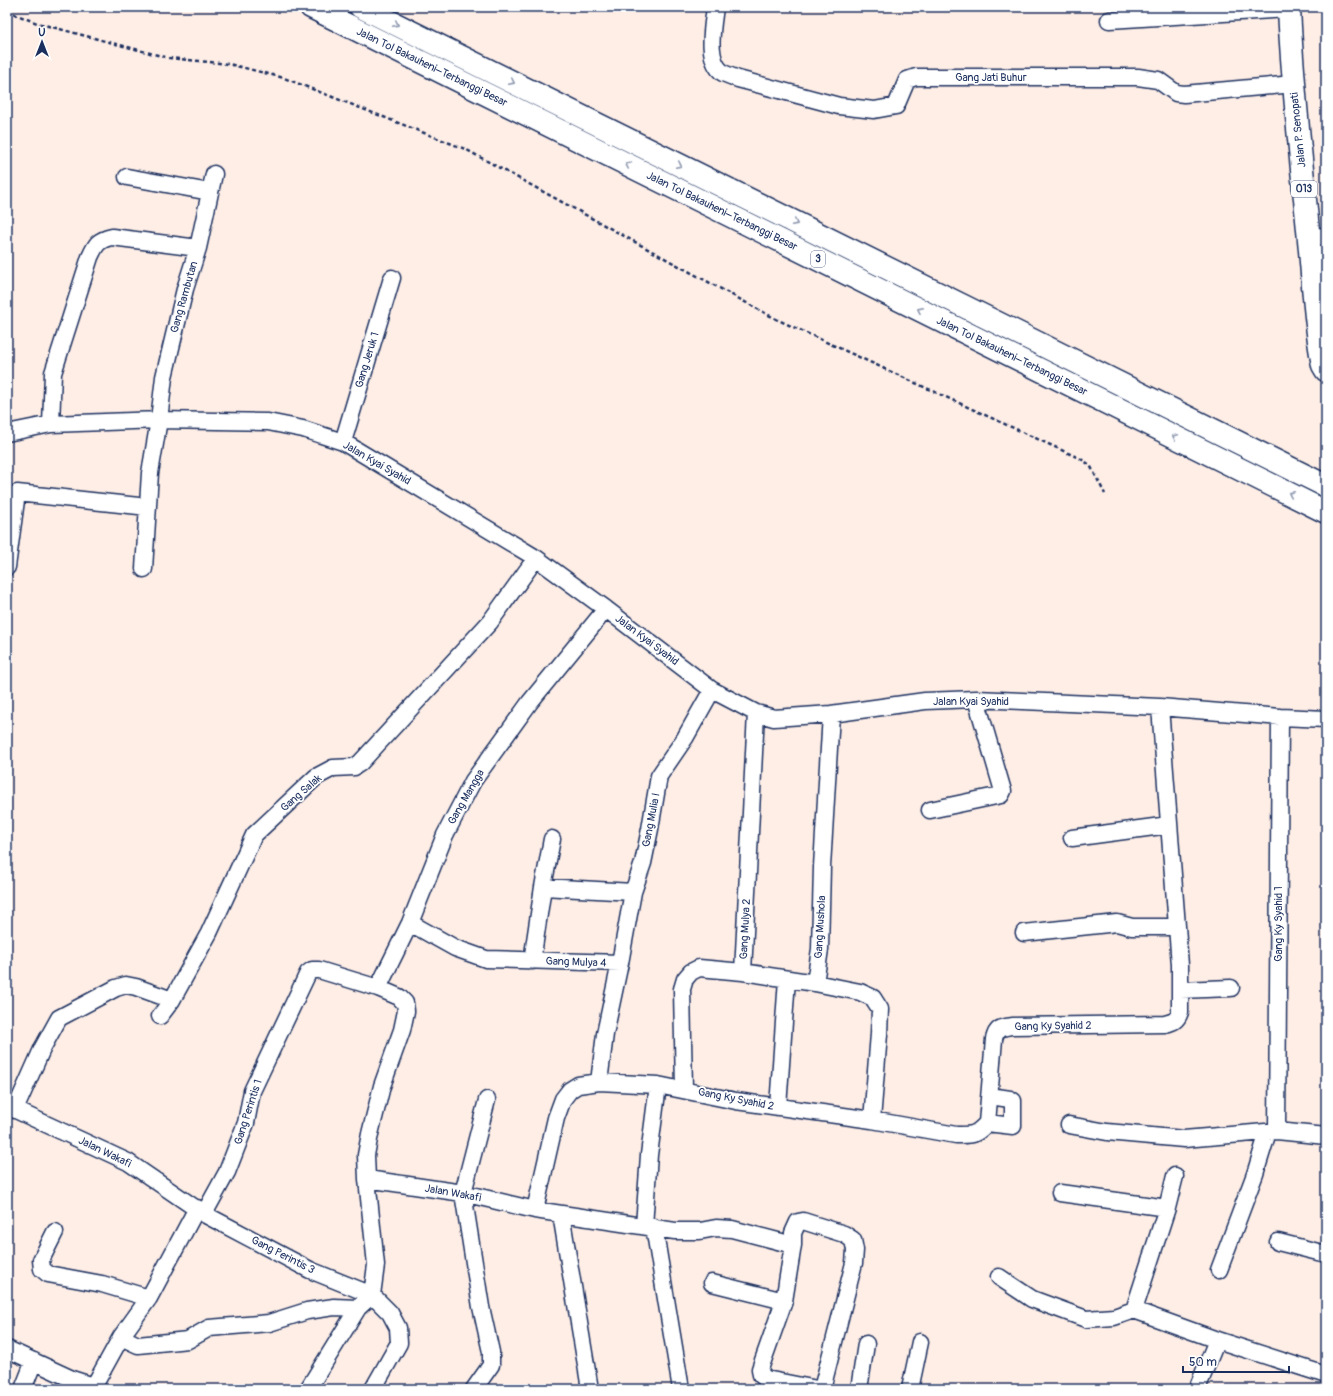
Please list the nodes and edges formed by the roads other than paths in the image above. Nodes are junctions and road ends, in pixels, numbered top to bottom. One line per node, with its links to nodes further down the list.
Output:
1 (311, 7): 22 (main road, Jalan Tol Bakauheni–Terbanggi Besar / 3, one-way to 1)
2 (361, 7): 19 (main road, Jalan Tol Bakauheni–Terbanggi Besar / 3, one-way to 19)
3 (715, 7): 6 (street, Gang Jati Buhur)
4 (1289, 8): 5 (street); 6 (main road, Jalan P. Senopati / 013)
5 (1109, 20)
6 (1294, 84): 10 (main road, Jalan P. Senopati / 013)
7 (214, 174): 9 (street, Gang Rambutan)
8 (127, 177): 9 (street)
9 (210, 192): 11 (street, Gang Rambutan)
10 (1318, 236): 13 (main road, Jalan P. Senopati / 013)
11 (198, 248): 15 (street, Gang Rambutan); 16 (street)
12 (392, 278): 18 (street, Gang Jeruk 1)
13 (1321, 324): 14 (main road, Jalan P. Senopati / 013)
14 (1326, 370)
15 (159, 420): 16 (street, Jalan Kyai Syahid); 18 (street, Jalan Kyai Syahid); 21 (street, Gang Rambutan)
16 (51, 424): 17 (street, Jalan Kyai Syahid)
17 (7, 433)
18 (343, 442): 23 (street, Jalan Kyai Syahid)
19 (1326, 486)
20 (12, 492): 21 (street); 24 (street)
21 (148, 506): 25 (street, Gang Rambutan)
22 (1326, 512)
23 (536, 558): 26 (street, Jalan Kyai Syahid); 51 (street, Gang Salak)
24 (7, 567)
25 (144, 569)
26 (606, 609): 27 (street, Jalan Kyai Syahid); 40 (street, Gang Mangga)
27 (712, 690): 30 (street, Jalan Kyai Syahid); 39 (street, Gang Mulia I)
28 (976, 699): 29 (street, Jalan Kyai Syahid); 31 (street, Jalan Kyai Syahid); 34 (street)
29 (1160, 707): 32 (street, Jalan Kyai Syahid); 35 (street, Gang Ky Syahid 2)
30 (756, 713): 31 (street, Jalan Kyai Syahid); 45 (street, Gang Mulya 2)
31 (832, 714): 47 (street, Gang Mushola)
32 (1280, 717): 33 (street, Jalan Kyai Syahid); 63 (street, Gang Ky Syahid 1)
33 (1326, 719)
34 (930, 810)
35 (1169, 825): 36 (street); 41 (street, Gang Ky Syahid 2)
36 (1072, 838)
37 (552, 839): 38 (street)
38 (543, 887): 39 (street); 43 (street)
39 (633, 892): 44 (street, Gang Mulia I)
40 (410, 923): 43 (street, Gang Mulya 4); 48 (street, Gang Mangga)
41 (1177, 927): 42 (street); 50 (street, Gang Ky Syahid 2)
42 (1024, 933)
43 (532, 961): 44 (street, Gang Mulya 4)
44 (620, 963): 53 (street, Gang Mulia I)
45 (743, 972): 46 (street); 55 (street, Gang Mulya 2)
46 (788, 979): 47 (street); 58 (street)
47 (815, 983): 60 (street)
48 (378, 988): 66 (street); 71 (street, Gang Perintis 1)
49 (1231, 988): 50 (street)
50 (1180, 990): 56 (street, Gang Ky Syahid 2)
51 (172, 1000): 52 (street, Gang Salak); 59 (street)
52 (160, 1016)
53 (599, 1082): 54 (street); 70 (street)
54 (658, 1085): 55 (street, Gang Ky Syahid 2); 73 (street)
55 (684, 1089): 58 (street, Gang Ky Syahid 2)
56 (990, 1096): 61 (street, Gang Ky Syahid 2); 61 (street)
57 (487, 1100): 67 (street)
58 (778, 1107): 60 (street, Gang Ky Syahid 2)
59 (11, 1108): 71 (street, Jalan Wakafi)
60 (872, 1120): 61 (street, Gang Ky Syahid 2)
61 (987, 1123)
62 (1069, 1125): 63 (street)
63 (1272, 1132): 64 (street); 78 (street, Gang Ky Syahid 1)
64 (1326, 1136)
65 (1175, 1176): 69 (street)
66 (367, 1179): 67 (street, Jalan Wakafi); 81 (street)
67 (463, 1193): 70 (street, Jalan Wakafi); 97 (street)
68 (1060, 1193): 69 (street)
69 (1167, 1208): 85 (street)
70 (535, 1210): 72 (street, Jalan Wakafi)
71 (201, 1211): 81 (street, Gang Perintis 3); 82 (street, Gang Perintis 1)
72 (561, 1214): 73 (street, Jalan Wakafi); 98 (street)
73 (649, 1227): 76 (street, Jalan Wakafi); 99 (street)
74 (55, 1232): 82 (street)
75 (1278, 1242): 77 (street)
76 (793, 1245): 83 (street); 101 (street)
77 (1326, 1254)
78 (1219, 1270)
79 (999, 1277): 85 (street)
80 (712, 1283): 83 (street)
81 (372, 1295): 84 (street); 96 (street)
82 (149, 1298): 86 (street, Gang Perintis 1)
83 (784, 1301): 100 (street)
84 (358, 1308): 86 (street); 95 (street)
85 (1134, 1310): 87 (street)
86 (121, 1337): 93 (street, Gang Perintis 1)
87 (1217, 1340): 92 (street); 104 (street)
88 (920, 1342): 103 (street)
89 (866, 1344): 102 (street)
90 (7, 1349): 91 (street)
91 (34, 1361): 93 (street); 94 (street)
92 (1326, 1375)
93 (95, 1388)
94 (23, 1389)
95 (308, 1389)
96 (373, 1389)
97 (474, 1389)
98 (590, 1389)
99 (681, 1389)
100 (816, 1389)
101 (822, 1389)
102 (859, 1389)
103 (910, 1389)
104 (1197, 1389)

